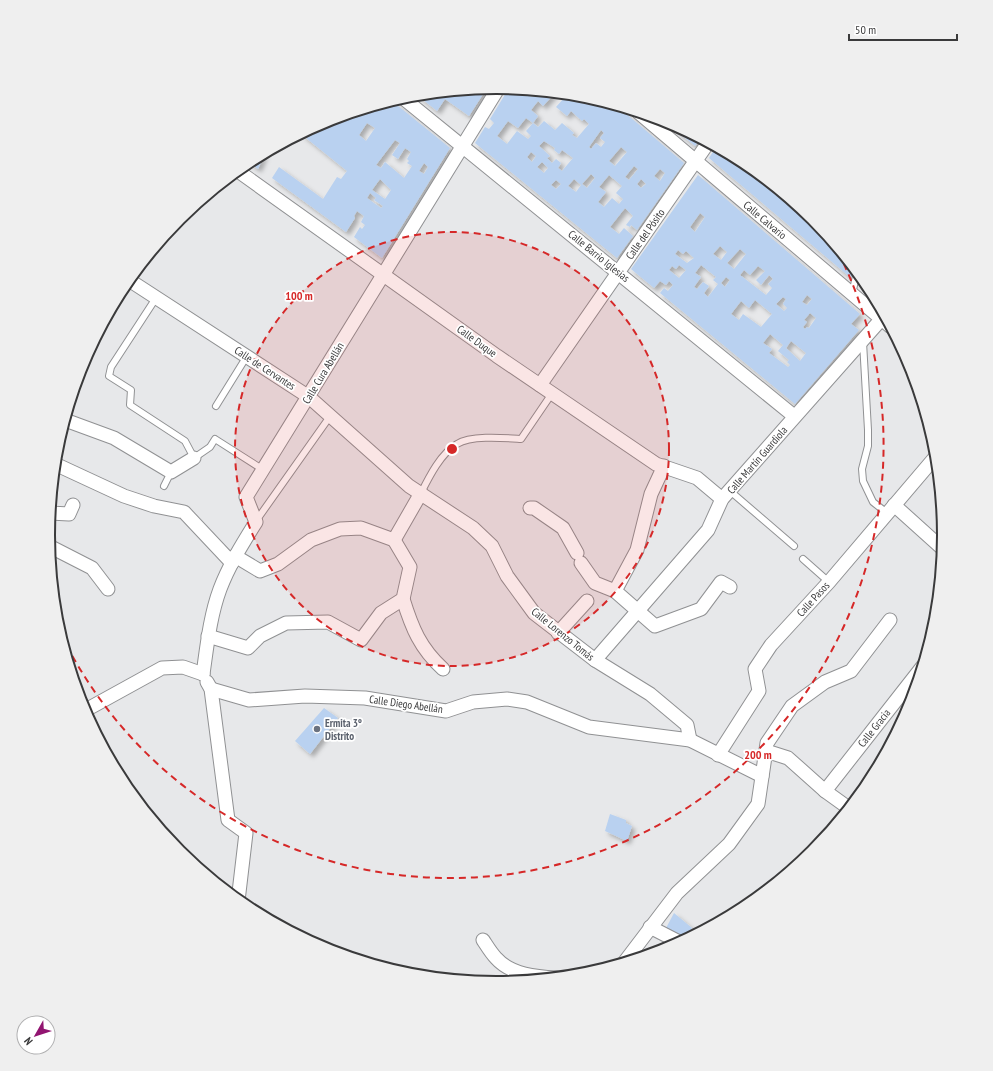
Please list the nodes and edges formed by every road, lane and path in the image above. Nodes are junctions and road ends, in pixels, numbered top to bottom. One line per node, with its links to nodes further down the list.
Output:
1 (495, 94): 4 (street, Calle Cura Abellán)
2 (408, 102): 4 (street, Calle Barrio Iglesias)
3 (649, 122): 6 (street, Calle Calvario)
4 (462, 146): 8 (street, Calle Barrio Iglesias); 9 (street, Calle Cura Abellán)
5 (705, 147): 6 (street, Calle del Pósito)
6 (696, 161): 8 (street, Calle del Pósito); 12 (street, Calle Calvario)
7 (243, 174): 9 (street, Calle Duque)
8 (618, 272): 18 (street, Calle del Pósito); 23 (street, Calle Barrio Iglesias)
9 (383, 273): 18 (street, Calle Duque); 20 (street, Calle Cura Abellán)
10 (856, 279): 12 (lane)
11 (134, 283): 13 (street, Calle de Cervantes)
12 (852, 294): 14 (street, Calle Calvario)
13 (156, 298): 17 (street, Calle de Cervantes); 25 (lane)
14 (879, 314)
15 (883, 323): 16 (street, Calle Martín Guardiola)
16 (862, 340): 23 (street, Calle Martín Guardiola); 37 (lane)
17 (248, 356): 20 (street, Calle de Cervantes); 21 (lane)
18 (540, 385): 19 (street, Calle Duque)
19 (552, 392): 27 (street, Calle Duque); 33 (lane)
20 (309, 397): 22 (street, Calle de Cervantes); 29 (street, Calle Cura Abellán)
21 (216, 406)
22 (331, 415): 32 (street, Calle de Cervantes); 39 (lane)
23 (794, 416): 34 (street, Calle Martín Guardiola)
24 (70, 422): 30 (street)
25 (194, 458): 29 (lane); 30 (street)
26 (932, 461): 37 (street, Calle Pasos)
27 (664, 466): 34 (street, Calle Duque); 49 (street)
28 (61, 467): 44 (street)
29 (262, 469): 39 (street, Calle Cura Abellán)
30 (171, 472): 31 (lane)
31 (164, 486)
32 (409, 486): 33 (street, Calle Lorenzo Tomás)
33 (420, 493): 40 (street); 54 (street, Calle Lorenzo Tomás)
34 (726, 495): 42 (lane); 52 (street, Calle Martín Guardiola)
35 (73, 505): 38 (street)
36 (530, 508): 50 (street)
37 (890, 509): 41 (street); 46 (street, Calle Pasos)
38 (56, 513)
39 (256, 522): 44 (street)
40 (394, 540): 44 (street); 51 (street)
41 (938, 545)
42 (794, 546)
43 (55, 549): 48 (street)
44 (234, 559): 55 (street)
45 (803, 559): 46 (lane)
46 (829, 582): 64 (street, Calle Pasos)
47 (730, 587): 52 (street)
48 (108, 590)
49 (615, 591): 50 (street); 52 (street)
50 (594, 593): 54 (street)
51 (403, 599): 55 (street); 57 (street)
52 (638, 610): 56 (street, Calle Martín Guardiola)
53 (890, 620): 63 (street)
54 (558, 633): 56 (street, Calle Lorenzo Tomás)
55 (208, 636): 58 (street)
56 (595, 660): 62 (street, Calle Lorenzo Tomás)
57 (443, 669)
58 (203, 674): 60 (street); 61 (street)
59 (915, 676): 66 (street, Calle Gracia)
60 (211, 689): 62 (street, Calle Diego Abellán); 68 (street)
61 (91, 707)
62 (690, 740): 64 (street)
63 (766, 751): 65 (street); 66 (street)
64 (718, 755): 65 (street)
65 (762, 776): 69 (street)
66 (825, 791): 67 (street)
67 (846, 806)
68 (239, 894)
69 (650, 927): 70 (street); 72 (street)
70 (674, 939)
71 (483, 940): 73 (street)
72 (628, 957)
73 (529, 976)

